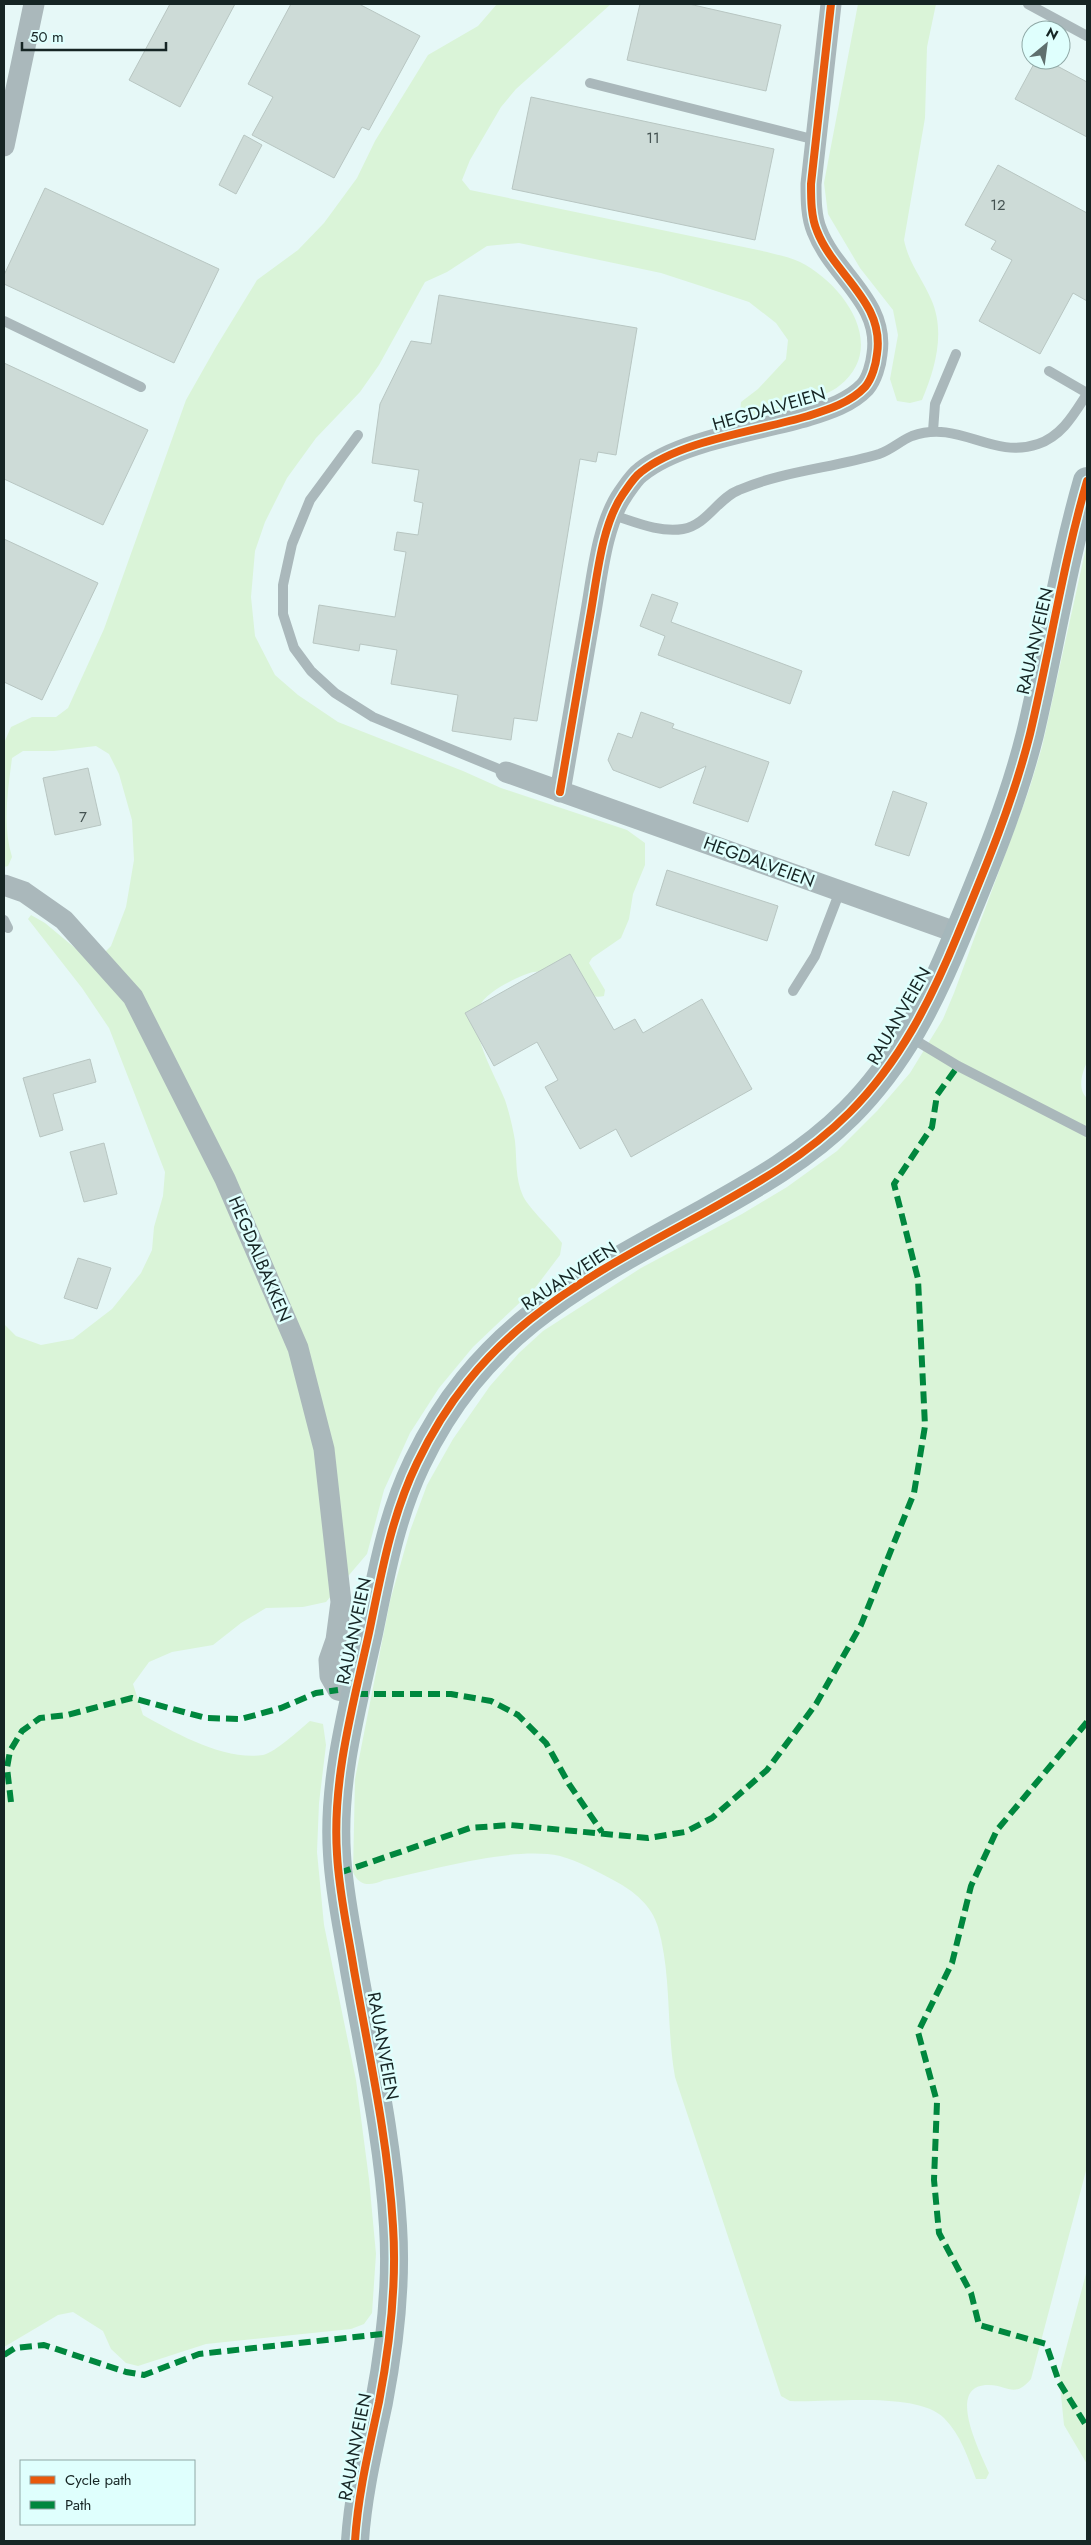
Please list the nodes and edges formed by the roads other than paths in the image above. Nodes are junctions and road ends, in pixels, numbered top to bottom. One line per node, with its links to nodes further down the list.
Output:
1 (34, 4): 7 (street)
2 (831, 4): 6 (street, HEGDALVEIEN)
3 (1028, 4): 4 (lane)
4 (1087, 36)
5 (590, 83): 6 (lane)
6 (816, 140): 16 (street, HEGDALVEIEN)
7 (4, 146)
8 (4, 321): 11 (lane)
9 (956, 354): 13 (lane)
10 (1049, 371): 12 (lane)
11 (141, 387)
12 (1087, 393): 13 (lane)
13 (932, 431): 16 (lane)
14 (358, 435): 17 (lane)
15 (1087, 481): 21 (main road, RAUANVEIEN)
16 (613, 515): 18 (street, HEGDALVEIEN)
17 (506, 772): 18 (street, HEGDALVEIEN)
18 (560, 792): 20 (street, HEGDALVEIEN)
19 (4, 885): 25 (street, HEGDALBAKKEN)
20 (840, 891): 21 (street, HEGDALVEIEN); 22 (lane)
21 (958, 933): 23 (main road, RAUANVEIEN)
22 (793, 991)
23 (909, 1036): 24 (lane); 25 (main road, RAUANVEIEN)
24 (1087, 1132)
25 (356, 1694): 26 (main road, RAUANVEIEN)
26 (355, 2541)

